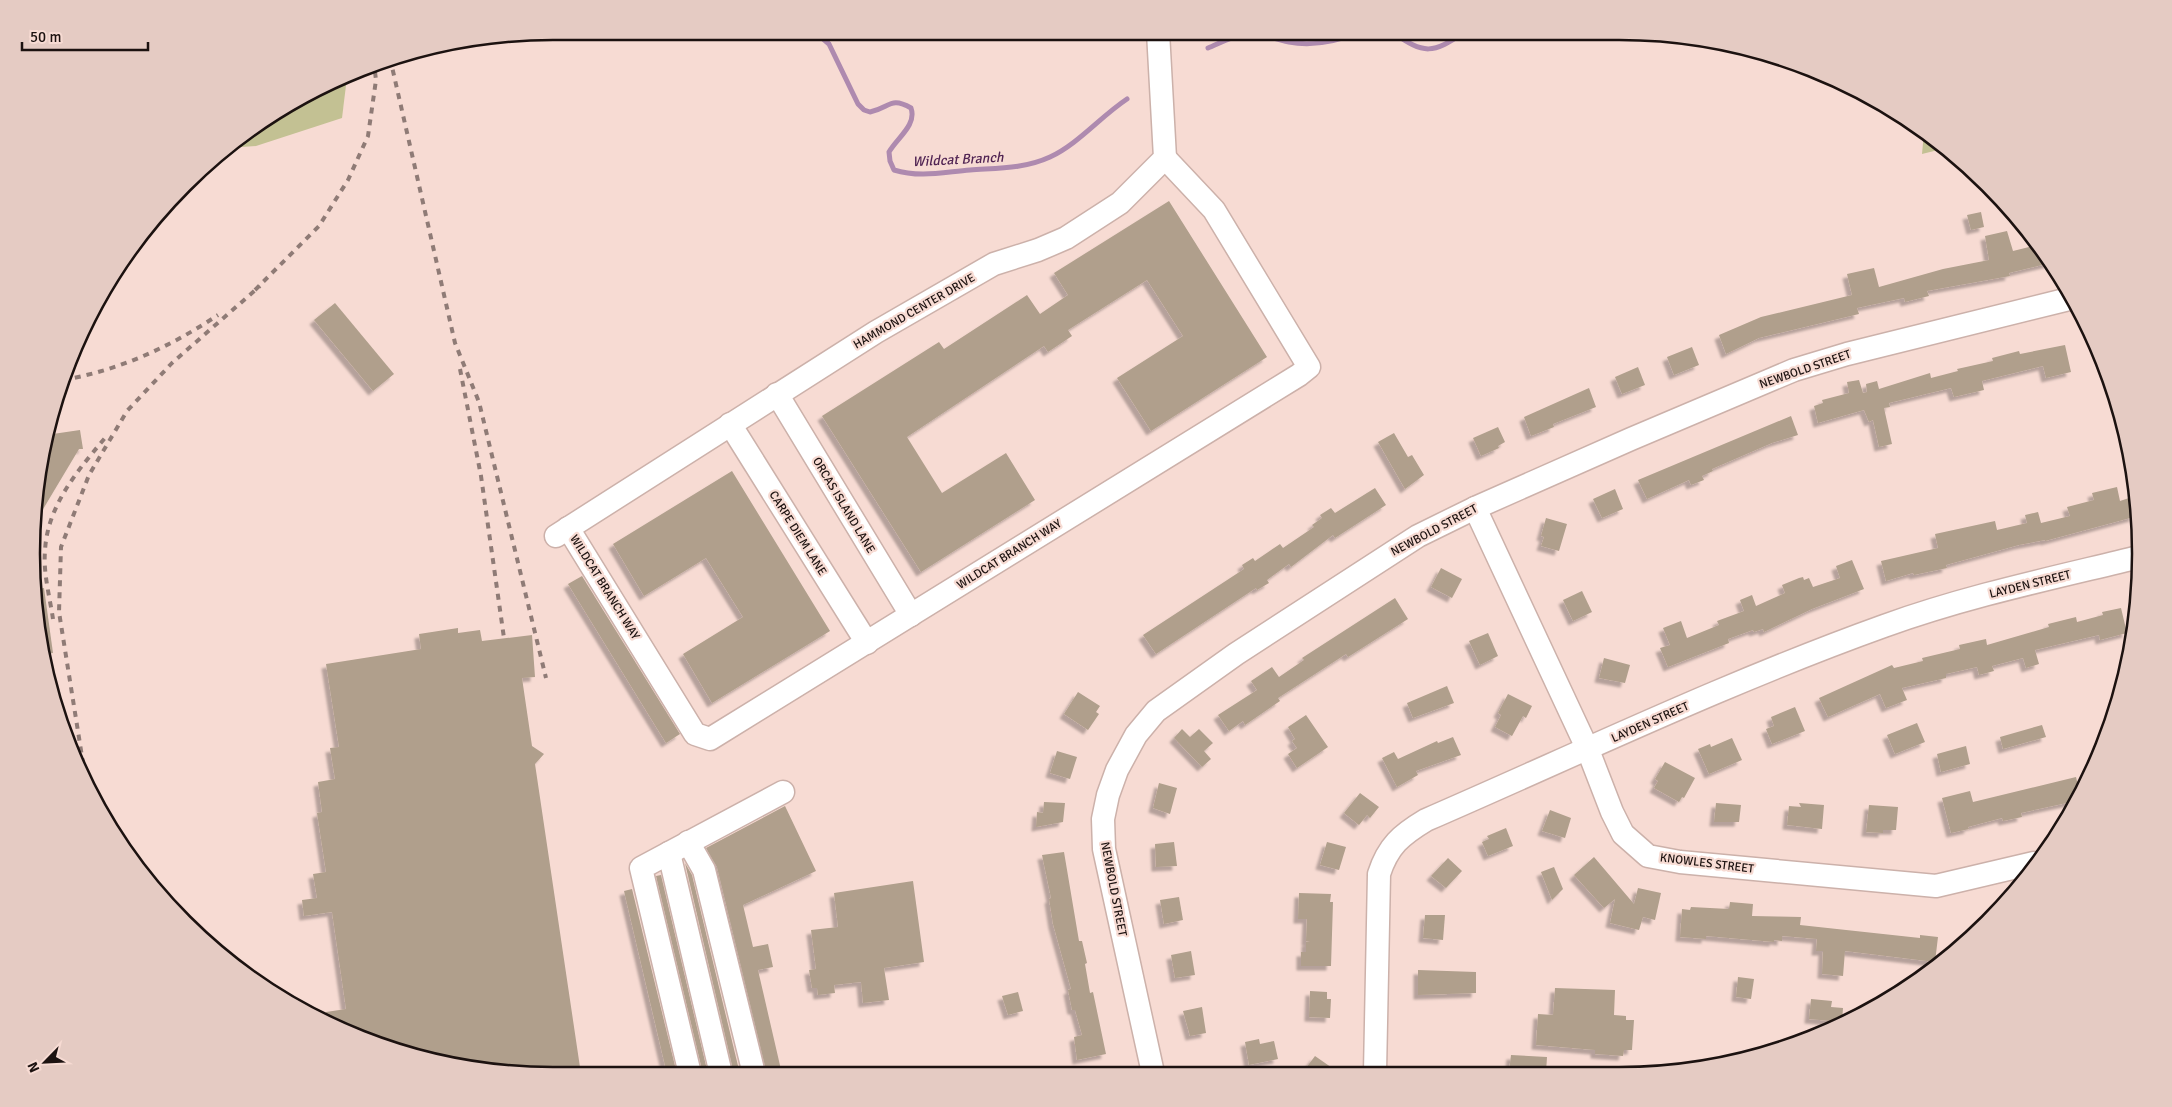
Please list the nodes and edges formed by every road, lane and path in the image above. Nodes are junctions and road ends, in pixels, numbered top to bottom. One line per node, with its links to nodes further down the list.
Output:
1 (1158, 40): 2 (street)
2 (1165, 158): 4 (street, HAMMOND CENTER DRIVE); 9 (street, WILDCAT BRANCH WAY)
3 (2065, 300): 6 (street, NEWBOLD STREET)
4 (777, 394): 5 (street, HAMMOND CENTER DRIVE); 9 (street, ORCAS ISLAND LANE)
5 (730, 424): 7 (street, HAMMOND CENTER DRIVE); 10 (street, CARPE DIEM LANE)
6 (1475, 508): 11 (street, KNOWLES STREET); 18 (street, NEWBOLD STREET)
7 (562, 532): 10 (street, WILDCAT BRANCH WAY)
8 (2132, 559): 11 (street, LAYDEN STREET)
9 (911, 615): 10 (street, WILDCAT BRANCH WAY)
10 (866, 643)
11 (1588, 750): 14 (street, KNOWLES STREET); 19 (street, LAYDEN STREET)
12 (782, 792): 13 (street)
13 (678, 847): 15 (street); 16 (street); 17 (street)
14 (2027, 865)
15 (688, 1067)
16 (720, 1067)
17 (752, 1067)
18 (1152, 1067)
19 (1375, 1067)

